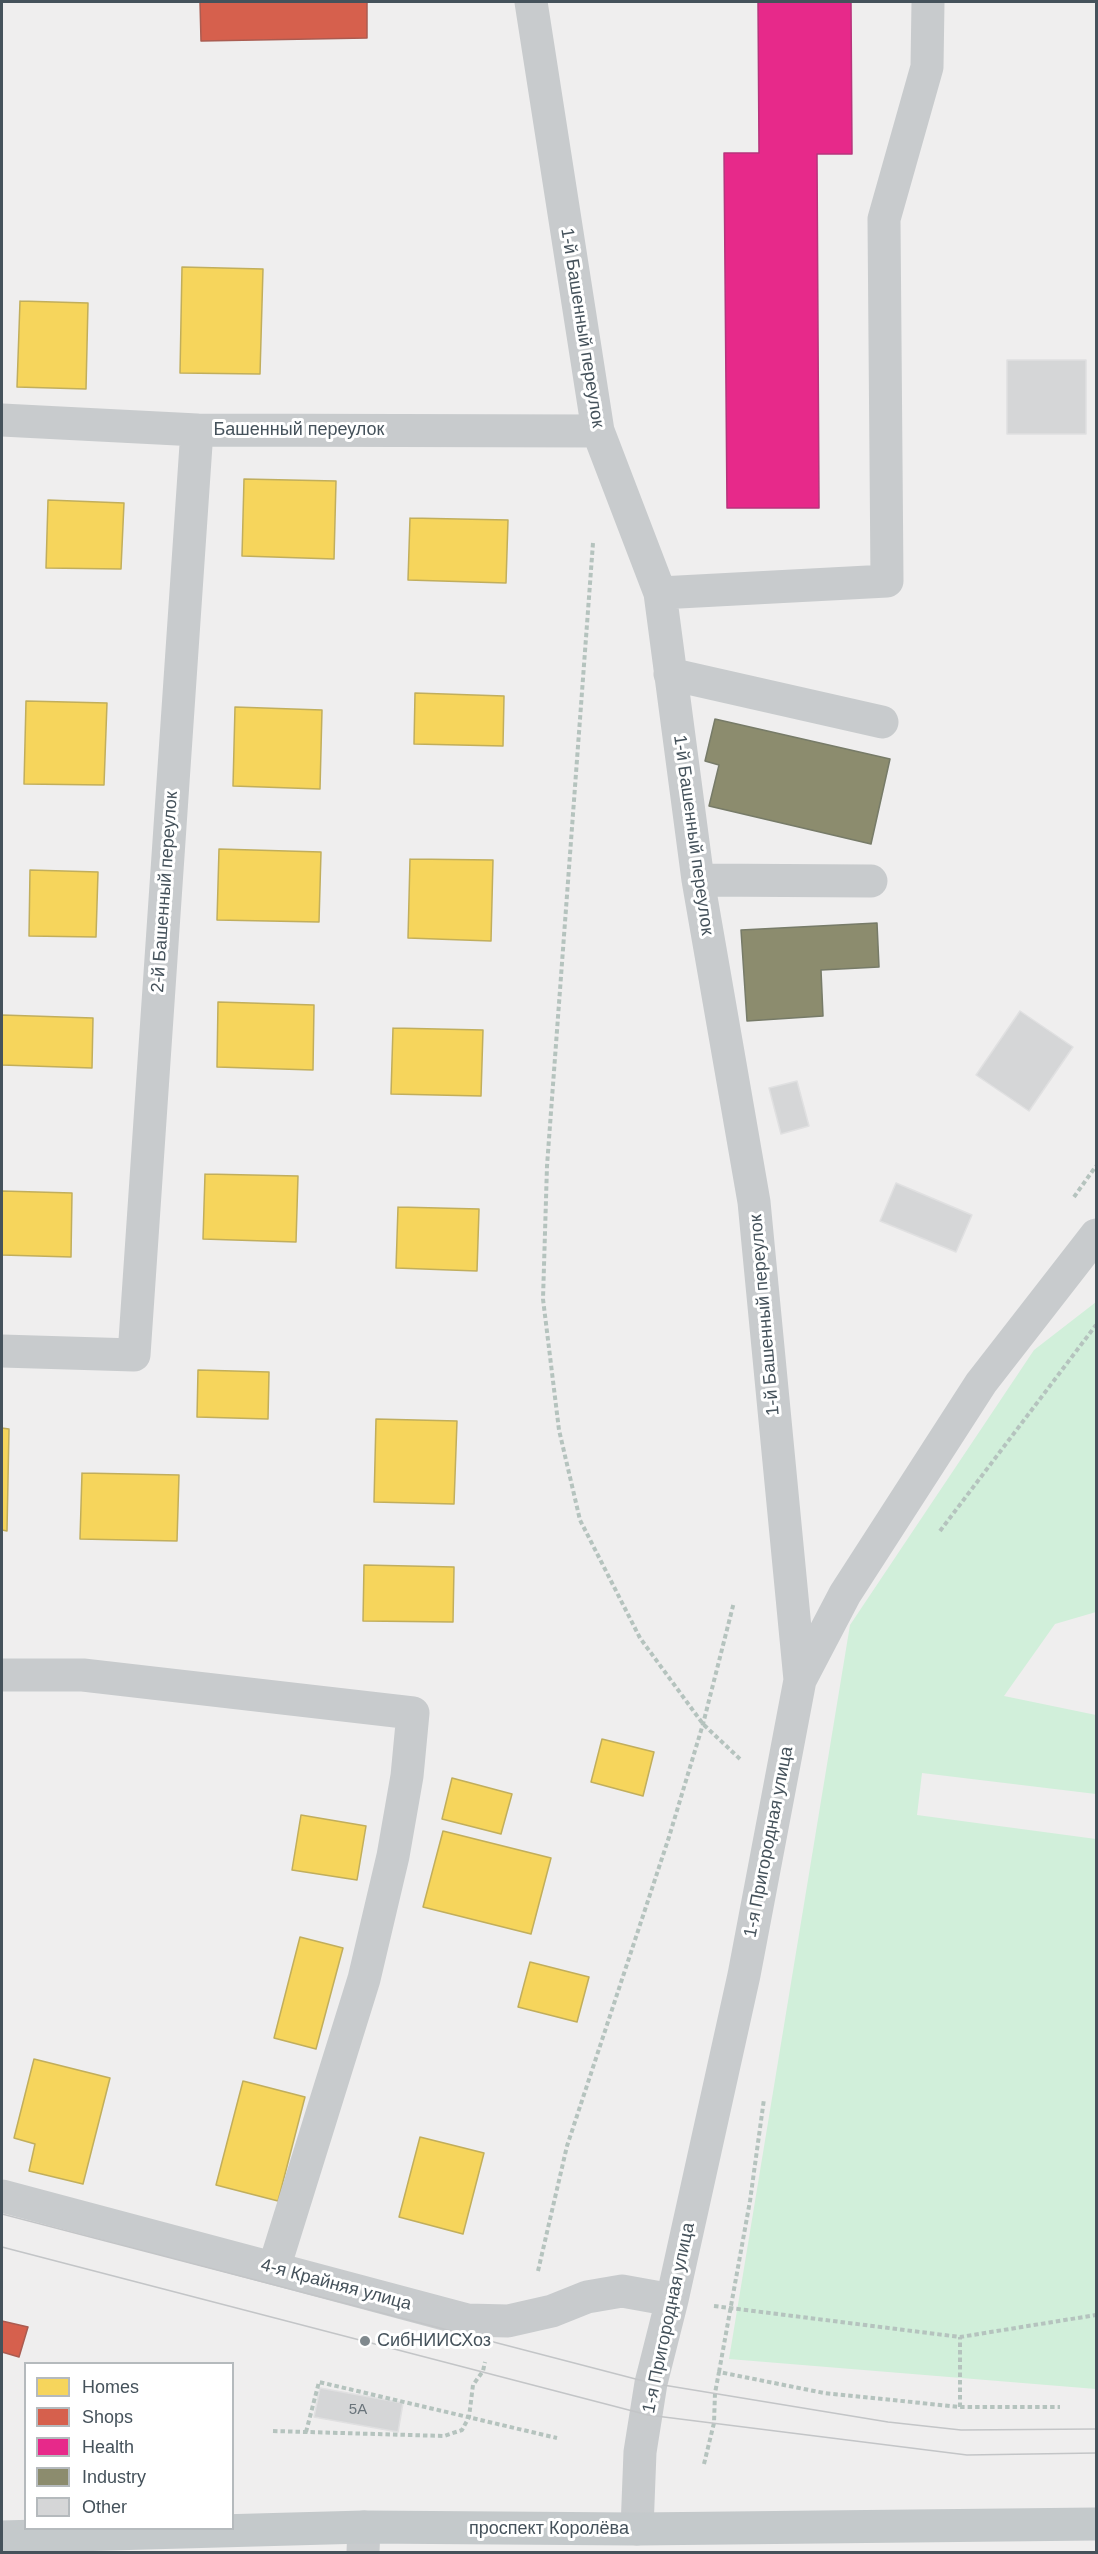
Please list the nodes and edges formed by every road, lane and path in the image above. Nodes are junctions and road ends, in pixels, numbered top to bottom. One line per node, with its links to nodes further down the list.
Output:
1 (531, 2): 5 (street, 1-й Башенный переулок)
2 (928, 2): 7 (street)
3 (2, 420): 4 (street, Башенный переулок)
4 (197, 430): 5 (street, Башенный переулок); 14 (street, 2-й Башенный переулок)
5 (598, 431): 7 (street, 1-й Башенный переулок)
6 (593, 542): 19 (path)
7 (660, 593): 8 (street, 1-й Башенный переулок)
8 (670, 674): 9 (street); 10 (street, 1-й Башенный переулок)
9 (882, 722)
10 (698, 880): 11 (street); 18 (street, 1-й Башенный переулок)
11 (872, 881)
12 (1096, 1235): 18 (street, 1-я Пригородная улица)
13 (1096, 1324): 15 (path)
14 (2, 1351)
15 (933, 1541)
16 (734, 1602): 19 (path)
17 (2, 1675): 22 (street)
18 (800, 1680): 20 (street, 1-я Пригородная улица)
19 (703, 1724): 20 (path); 25 (path)
20 (777, 1796): 23 (street, 1-я Пригородная улица)
21 (2, 2196): 22 (street, 4-я Крайняя улица)
22 (274, 2268): 25 (street, 4-я Крайняя улица)
23 (672, 2300): 25 (street, 4-я Крайняя улица); 26 (path); 35 (street, 1-я Пригородная улица)
24 (1096, 2315): 26 (path)
25 (516, 2319): 29 (path)
26 (960, 2337): 27 (path)
27 (960, 2407): 28 (path); 33 (path)
28 (1060, 2407)
29 (469, 2417): 31 (path); 31 (path); 32 (path)
30 (273, 2431): 31 (path)
31 (306, 2432)
32 (557, 2438)
33 (704, 2464)
34 (1096, 2524): 35 (main road, проспект Королёва)
35 (637, 2529): 37 (main road, проспект Королёва)
36 (2, 2537): 37 (main road, проспект Королёва)
37 (364, 2540)

